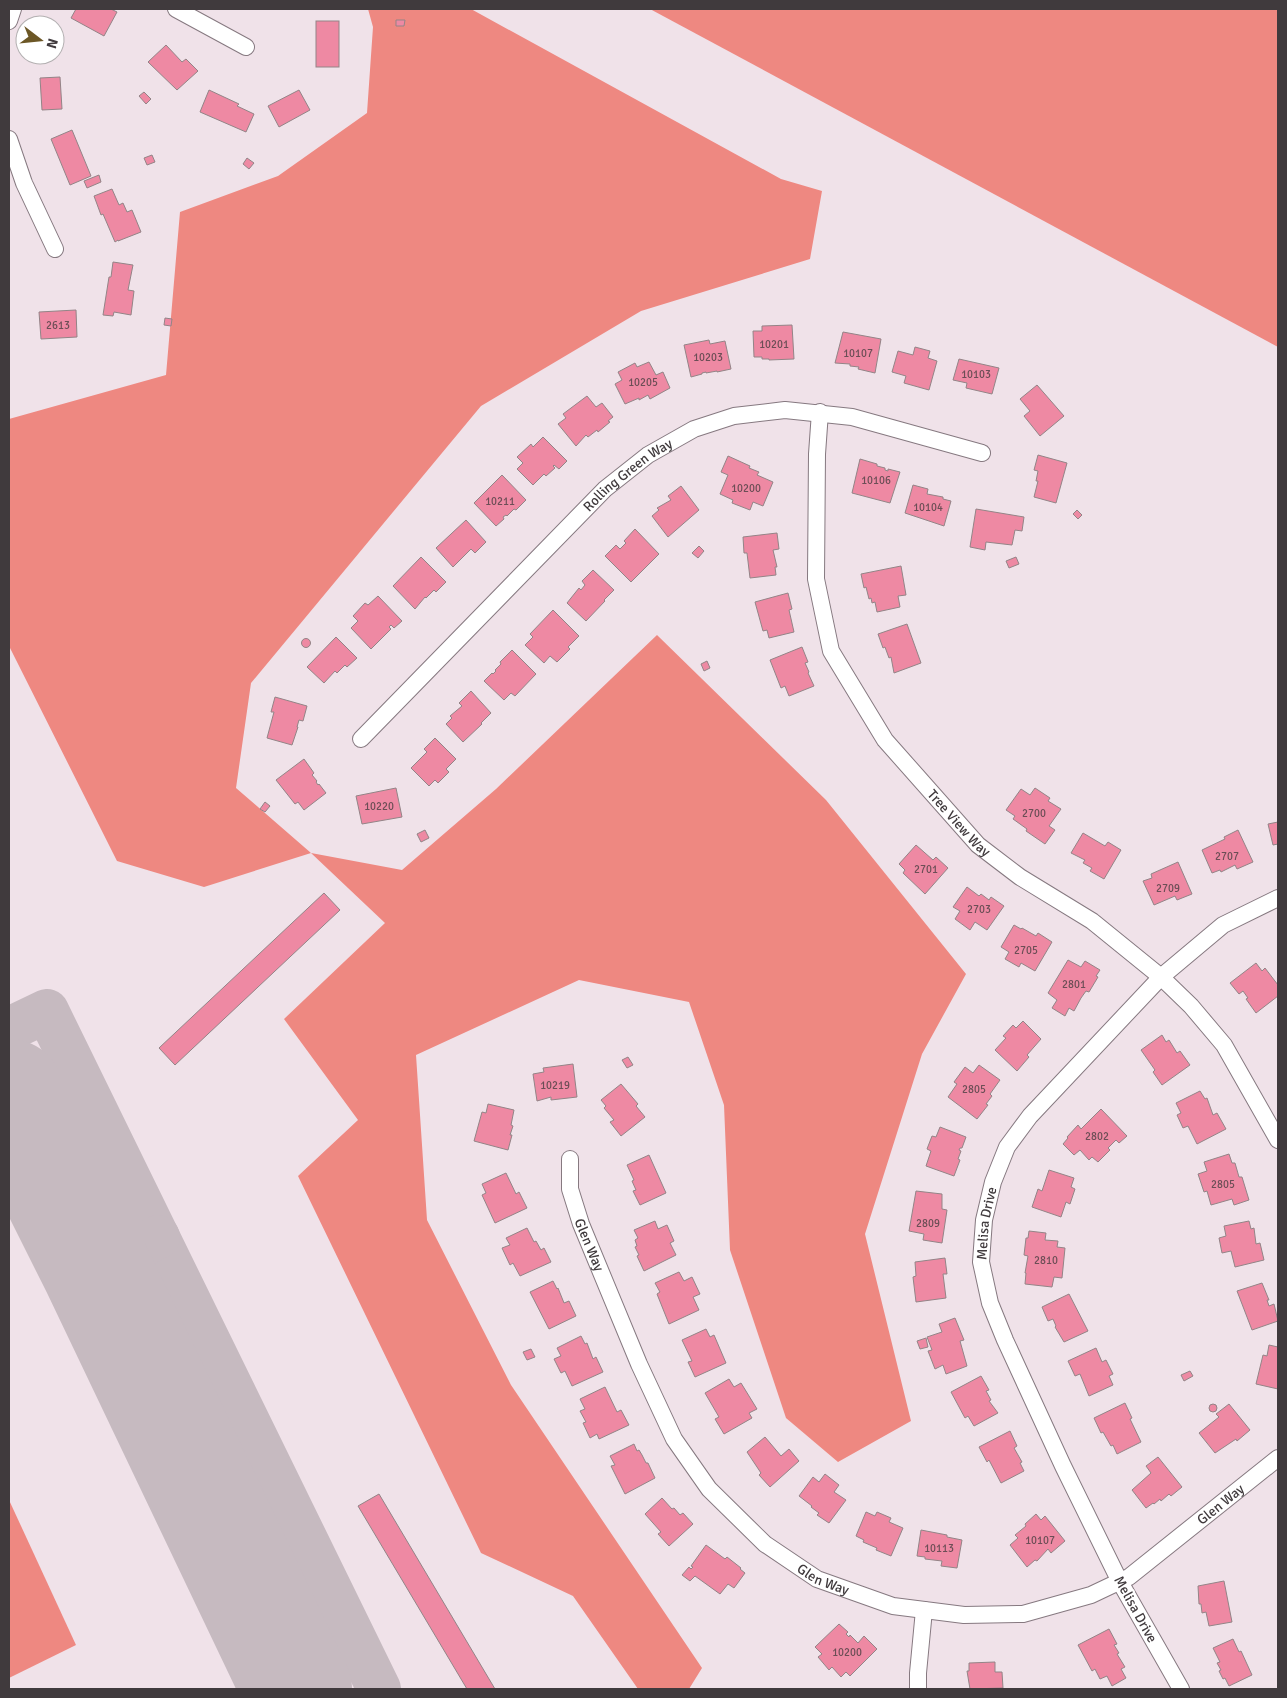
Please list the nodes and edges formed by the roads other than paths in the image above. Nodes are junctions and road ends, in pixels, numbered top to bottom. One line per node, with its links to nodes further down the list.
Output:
1 (14, 9): 3 (street)
2 (176, 9): 4 (street)
3 (9, 21)
4 (246, 47)
5 (9, 139): 6 (street)
6 (55, 249)
7 (820, 412): 8 (street, Rolling Green Way); 9 (street, Rolling Green Way); 11 (street, Tree View Way)
8 (982, 453)
9 (361, 739)
10 (1278, 898): 11 (street, Melisa Drive)
11 (1161, 977): 12 (street, Tree View Way); 15 (street, Melisa Drive)
12 (1278, 1140)
13 (570, 1159): 16 (street, Glen Way)
14 (1278, 1458): 15 (street, Glen Way)
15 (1120, 1582): 16 (street, Glen Way); 18 (street, Melisa Drive)
16 (924, 1610): 17 (street)
17 (918, 1689)
18 (1181, 1689)

